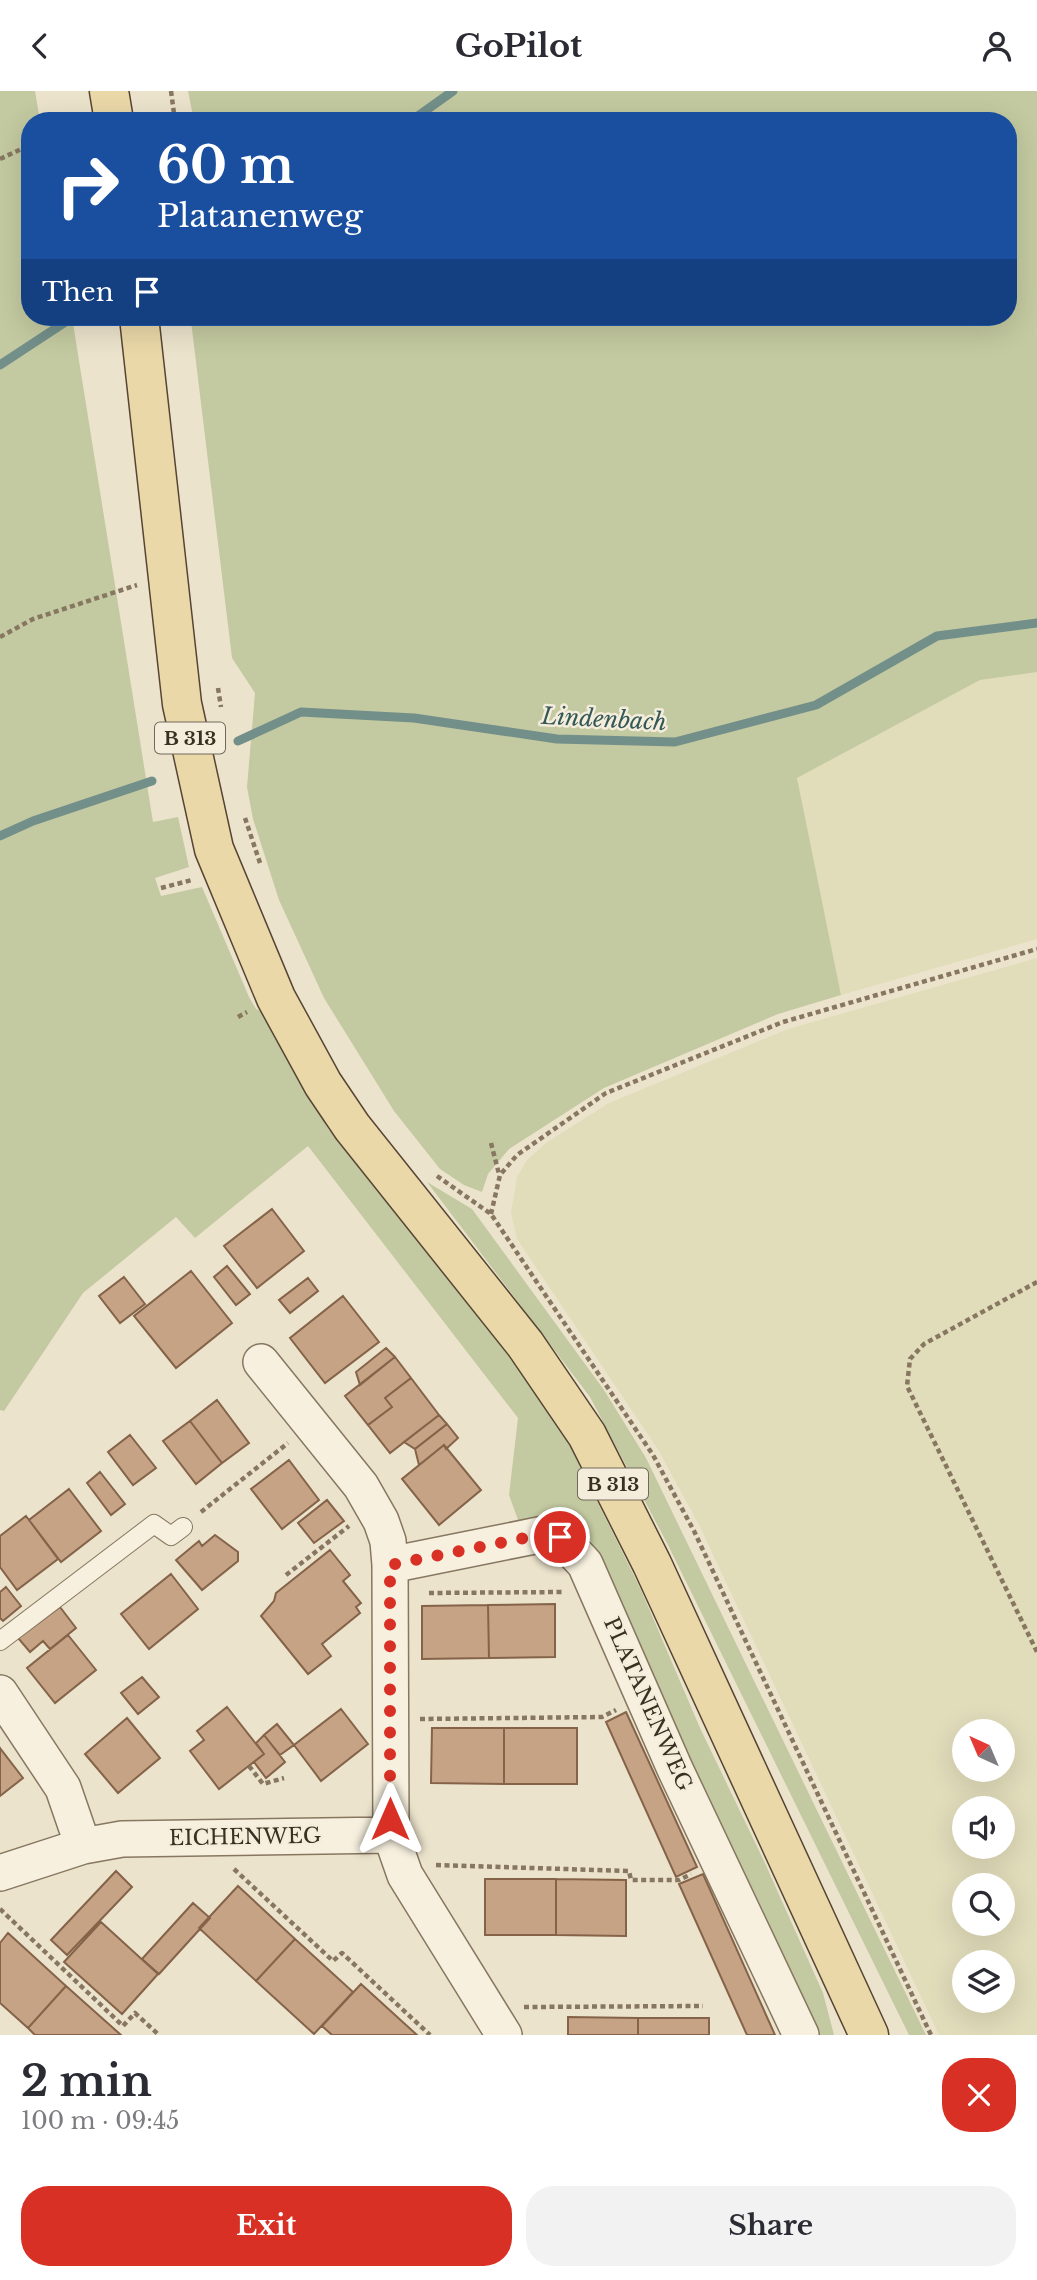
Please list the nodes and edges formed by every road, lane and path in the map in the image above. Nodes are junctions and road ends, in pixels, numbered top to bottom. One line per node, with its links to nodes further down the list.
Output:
1 (109, 91): 3 (main road)
2 (171, 91): 4 (path)
3 (112, 112)
4 (174, 112)
5 (21, 149): 6 (path)
6 (0, 159)
7 (140, 326): 46 (main road, B 313)
8 (131, 586): 9 (path)
9 (0, 637)
10 (216, 677): 11 (path)
11 (223, 718)
12 (242, 811): 13 (path)
13 (262, 869)
14 (1037, 949): 17 (path)
15 (491, 1143): 17 (path)
16 (435, 1174): 18 (path)
17 (500, 1175): 18 (path)
18 (491, 1214): 47 (path)
19 (1037, 1282): 28 (path)
20 (261, 1362): 21 (street)
21 (313, 1423): 22 (street); 23 (path)
22 (375, 1507): 24 (path); 25 (street)
23 (183, 1527): 27 (lane)
24 (286, 1575)
25 (390, 1579): 26 (path); 26 (street, PLATANENWEG); 31 (street)
26 (598, 1591): 30 (street, PLATANENWEG)
27 (0, 1641)
28 (1037, 1652)
29 (0, 1693): 36 (street)
30 (643, 1697): 31 (path); 37 (street, PLATANENWEG)
31 (391, 1719): 34 (street)
32 (249, 1766): 33 (path)
33 (284, 1778)
34 (391, 1835): 35 (street, EICHENWEG); 39 (street)
35 (200, 1837): 36 (street, EICHENWEG); 44 (path)
36 (83, 1846): 38 (street, EICHENWEG)
37 (719, 1862): 39 (path); 45 (street, PLATANENWEG)
38 (0, 1873)
39 (405, 1875): 42 (street)
40 (0, 1909): 43 (path)
41 (703, 2005): 42 (path)
42 (496, 2023)
43 (159, 2035)
44 (430, 2035)
45 (801, 2035)
46 (869, 2035)
47 (931, 2035)

